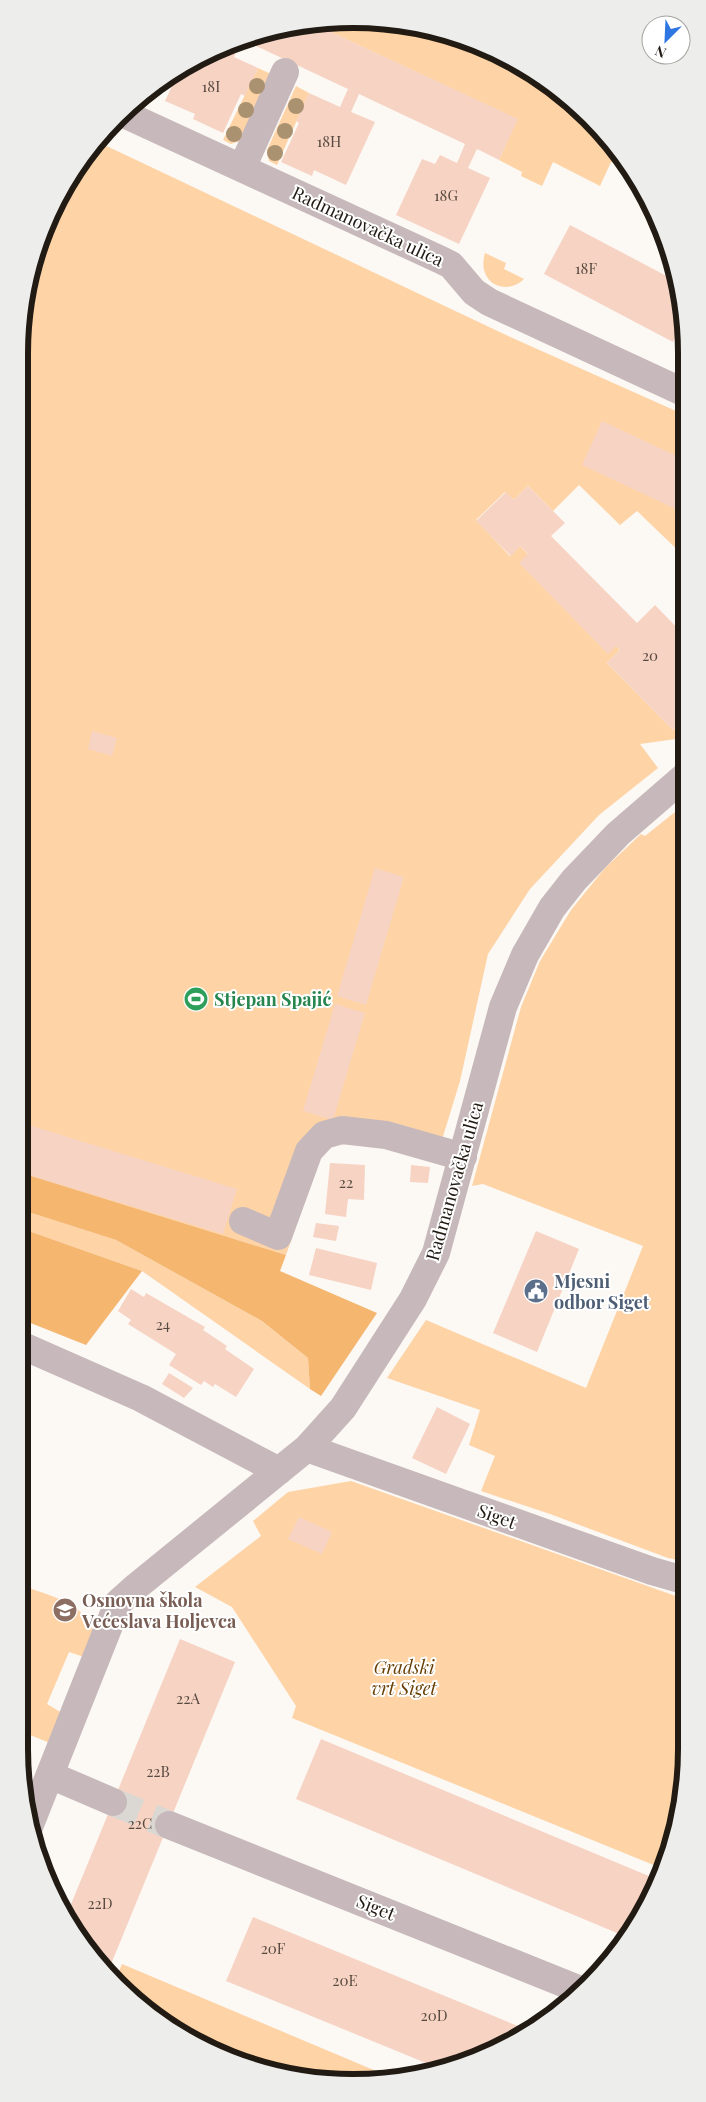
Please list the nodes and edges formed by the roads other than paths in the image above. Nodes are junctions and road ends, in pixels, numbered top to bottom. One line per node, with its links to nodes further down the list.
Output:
1 (285, 72): 3 (street)
2 (130, 116): 3 (street, Radmanovačka ulica)
3 (242, 168): 4 (street, Radmanovačka ulica)
4 (678, 390)
5 (678, 782): 6 (street, Radmanovačka ulica)
6 (463, 1157): 7 (street); 9 (street, Radmanovačka ulica)
7 (243, 1221)
8 (28, 1348): 10 (street)
9 (307, 1448): 10 (street, Radmanovačka ulica); 11 (street, Siget)
10 (279, 1471): 12 (street)
11 (678, 1578)
12 (50, 1775): 13 (street); 14 (street)
13 (113, 1802)
14 (34, 1814)
15 (169, 1825): 16 (street, Siget)
16 (574, 1988)

